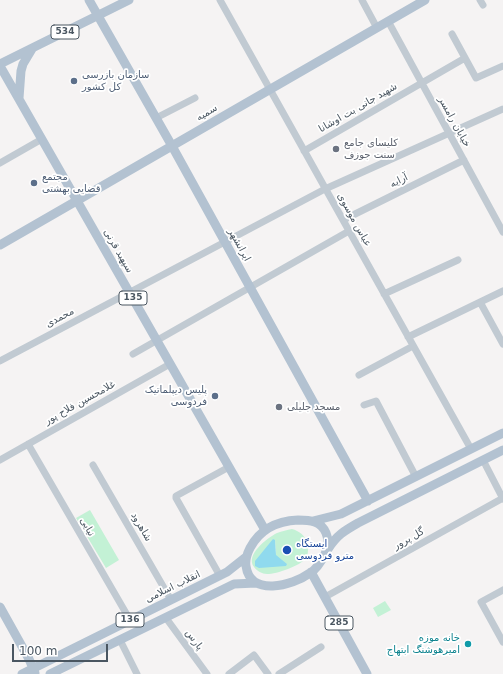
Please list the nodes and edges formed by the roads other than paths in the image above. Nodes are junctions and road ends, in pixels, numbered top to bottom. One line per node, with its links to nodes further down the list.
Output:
1 (89, 0): 6 (main road, ایرانشهر)
2 (129, 0): 6 (main road, 534)
3 (220, 0): 15 (street, عباس موسوی)
4 (362, 0): 8 (street)
5 (425, 0): 7 (main road, سمیه)
6 (98, 16): 10 (main road, 534); 19 (main road, ایرانشهر)
7 (388, 21): 8 (main road, سمیه); 14 (street, خیابان رامسر)
8 (377, 28): 15 (main road, سمیه)
9 (452, 34): 11 (street)
10 (32, 48): 12 (main road, 534); 17 (main road)
11 (465, 58): 13 (street); 14 (street, شهید جانی بت اوشانا)
12 (0, 65): 17 (main road, سپهبد قرنی / 135)
13 (503, 66)
14 (422, 83): 20 (street, خیابان رامسر); 23 (street, شهید جانی بت اوشانا)
15 (270, 89): 22 (main road, سمیه); 23 (street, عباس موسوی)
16 (195, 98): 19 (street)
17 (19, 99): 21 (main road, سپهبد قرنی / 135)
18 (503, 109): 20 (street, محمدی)
19 (156, 118): 22 (main road, ایرانشهر)
20 (449, 133): 24 (street, خیابان رامسر); 26 (street, محمدی)
21 (42, 140): 25 (street); 27 (main road, سپهبد قرنی / 135)
22 (172, 146): 27 (main road, سمیه); 31 (main road, ایرانشهر)
23 (304, 151): 26 (street, عباس موسوی)
24 (464, 160): 28 (street, آرایه); 30 (street, خیابان رامسر)
25 (0, 163)
26 (325, 189): 28 (street, عباس موسوی); 31 (street, محمدی)
27 (77, 201): 32 (main road, سمیه); 36 (main road, سپهبد قرنی / 135)
28 (343, 220): 29 (street, عباس موسوی)
29 (349, 231): 34 (street); 37 (street, عباس موسوی)
30 (503, 232)
31 (225, 242): 34 (main road, ایرانشهر); 36 (street, محمدی)
32 (0, 245)
33 (458, 260): 37 (street)
34 (250, 287): 40 (street); 58 (main road, ایرانشهر)
35 (503, 291): 38 (street)
36 (130, 293): 40 (main road, سپهبد قرنی / 135); 44 (street, محمدی)
37 (384, 294): 39 (street, عباس موسوی)
38 (480, 302): 39 (street); 41 (street)
39 (408, 337): 42 (street, عباس موسوی)
40 (157, 340): 43 (street); 45 (main road, سپهبد قرنی / 135)
41 (503, 344)
42 (413, 346): 46 (street); 50 (street, عباس موسوی)
43 (133, 354)
44 (0, 361)
45 (170, 364): 49 (street, غلامحسین فلاح‌ پور); 55 (main road, سپهبد قرنی / 135)
46 (359, 375)
47 (364, 405): 56 (street)
48 (503, 433): 50 (main road)
49 (28, 444): 52 (street, غلامحسین فلاح‌ پور); 71 (street, نیایی)
50 (471, 449): 56 (main road)
51 (503, 450): 53 (main road)
52 (0, 460)
53 (483, 460): 57 (street); 61 (main road)
54 (93, 465): 68 (street, شاهرود)
55 (229, 467): 60 (main road, سپهبد قرنی / 135); 64 (street)
56 (416, 477): 58 (main road)
57 (503, 498): 67 (street, گل پرور)
58 (368, 501): 59 (main road)
59 (313, 521): 60 (main road); 61 (main road)
60 (265, 530): 62 (main road)
61 (326, 552): 63 (main road)
62 (246, 557): 64 (main road, انقلاب اسلامی / 136); 65 (main road)
63 (311, 572): 65 (main road); 67 (main road, 285)
64 (220, 576): 68 (main road, انقلاب اسلامی / 136)
65 (256, 582): 70 (main road, 136)
66 (503, 590): 73 (street)
67 (325, 597): 83 (main road, 285)
68 (171, 600): 71 (main road, انقلاب اسلامی / 136)
69 (0, 607): 75 (main road)
70 (166, 618): 72 (main road, 136); 79 (street, پارس)
71 (130, 620): 75 (main road, انقلاب اسلامی / 136)
72 (120, 640): 77 (main road, 136); 78 (street)
73 (503, 642)
74 (322, 647): 82 (street)
75 (34, 671): 76 (main road, انقلاب اسلامی / 136)
76 (22, 674)
77 (50, 674)
78 (136, 674)
79 (207, 674)
80 (228, 674): 81 (street)
81 (268, 674)
82 (280, 674)
83 (367, 674)

